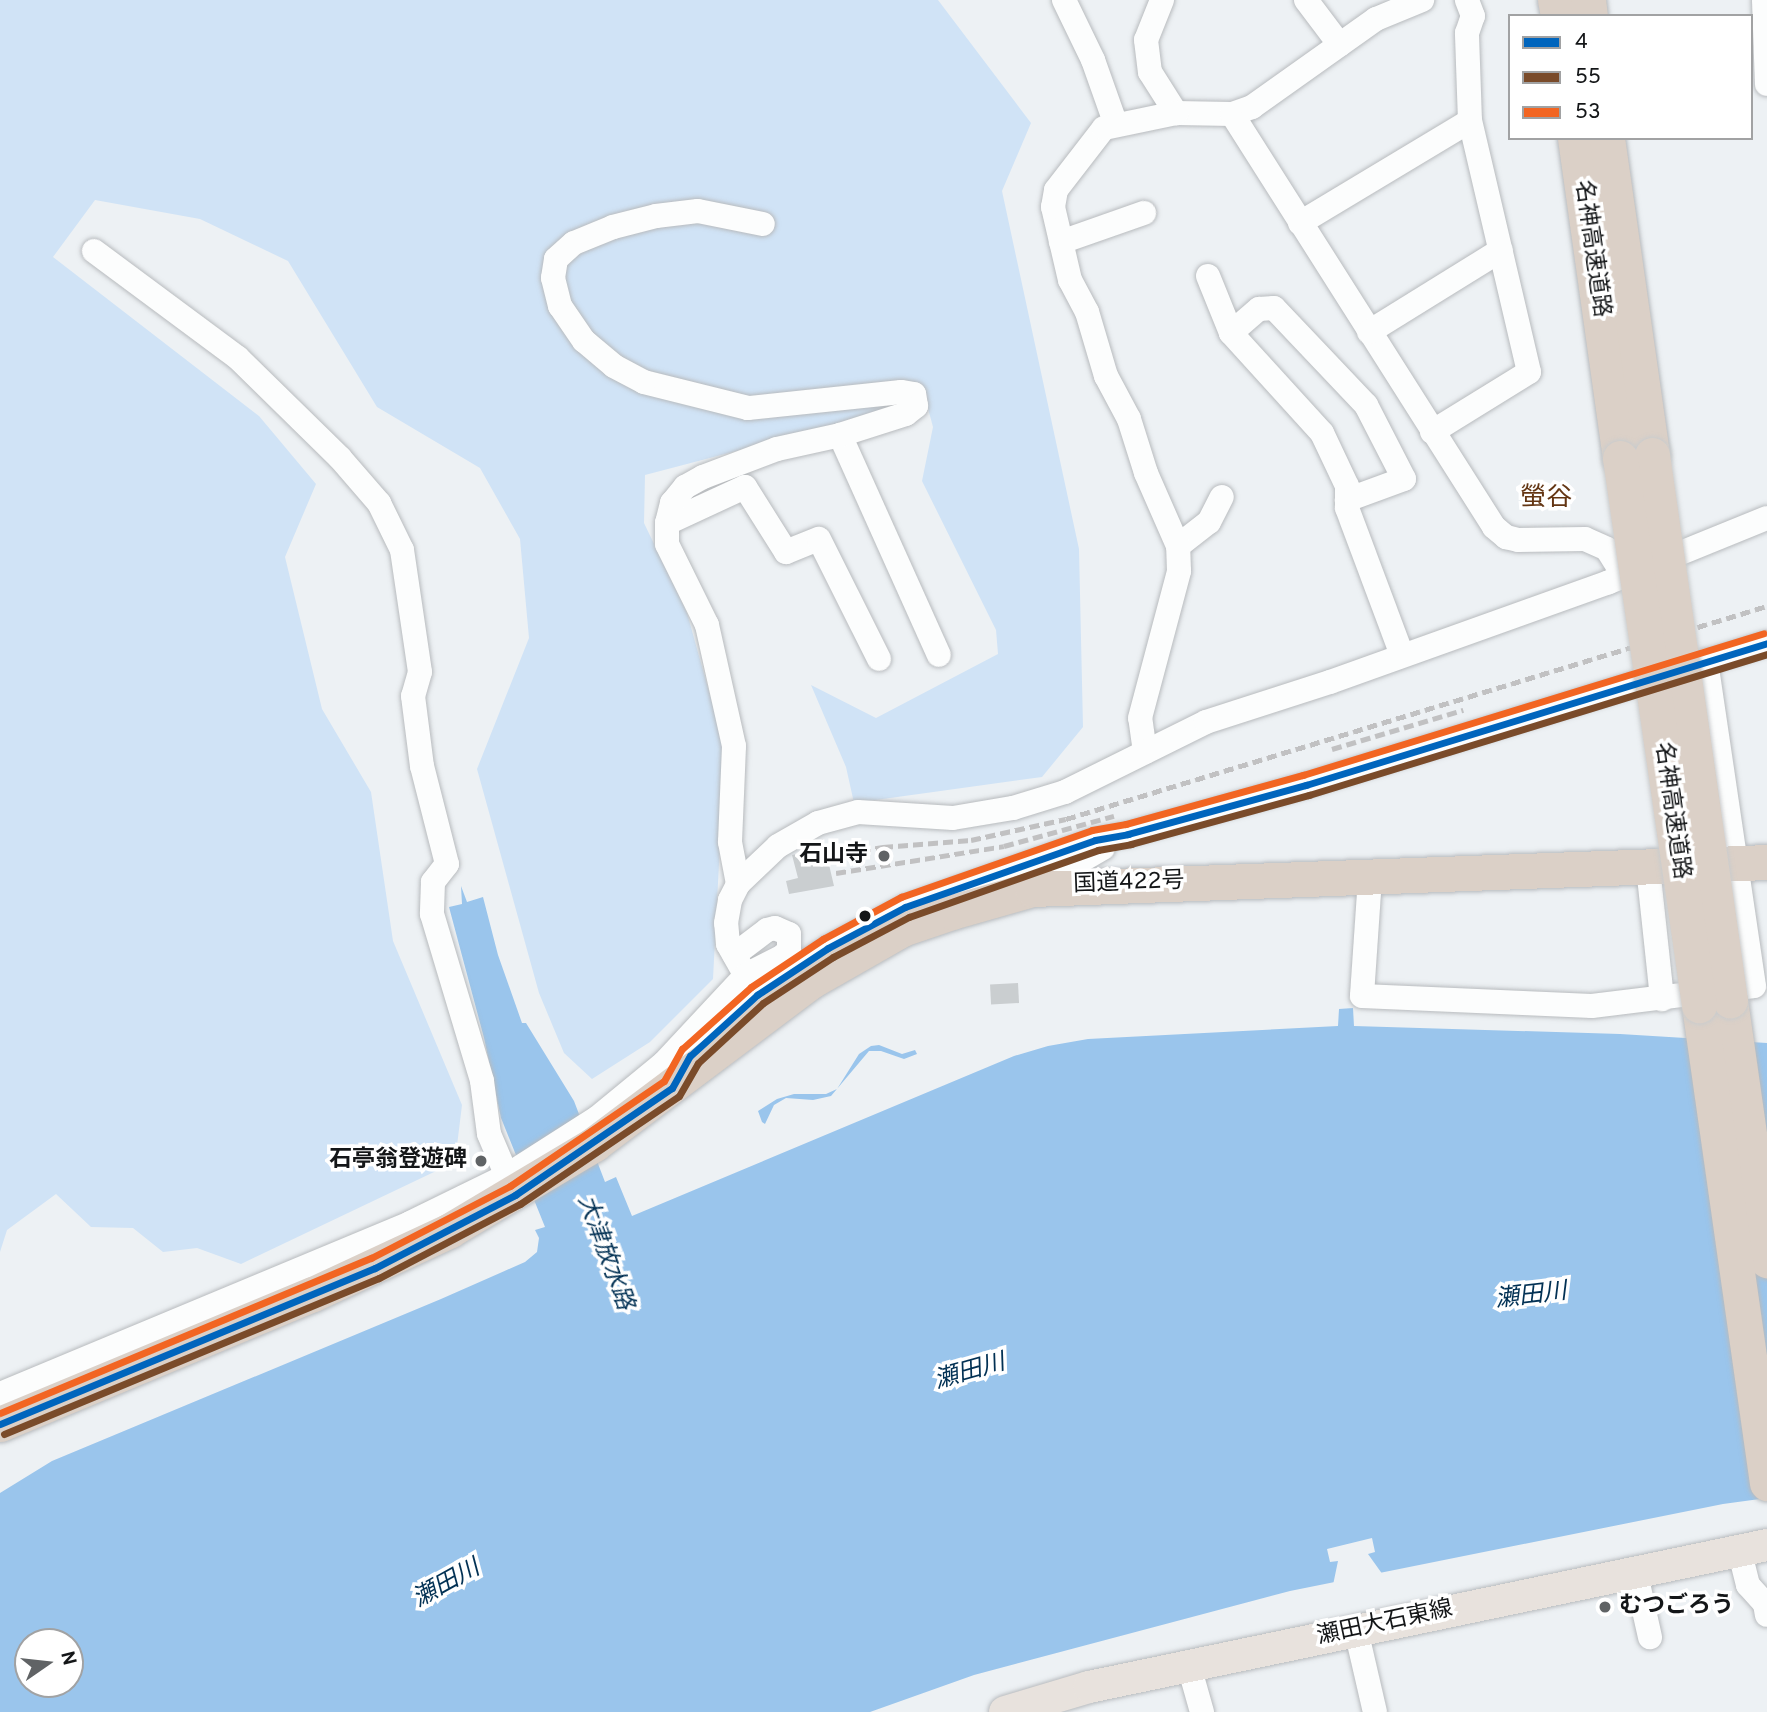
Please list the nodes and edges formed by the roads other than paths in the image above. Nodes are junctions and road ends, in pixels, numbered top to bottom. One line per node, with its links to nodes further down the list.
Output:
1 (1064, 0): 12 (street)
2 (1162, 0): 9 (street)
3 (1306, 0): 7 (street)
4 (1422, 0): 7 (street)
5 (1467, 0): 11 (street)
6 (1765, 7): 8 (street)
7 (1340, 45): 10 (street)
8 (1767, 84)
9 (1176, 113): 10 (street); 12 (street)
10 (1232, 114): 16 (street)
11 (1471, 121): 16 (street); 19 (street)
12 (1116, 125): 18 (street)
13 (1575, 140): 26 (highway, 名神高速道路)
14 (1607, 140): 26 (highway, 名神高速道路)
15 (1144, 213): 18 (street)
16 (1300, 223): 22 (street)
17 (763, 224): 25 (street)
18 (1061, 242): 31 (street)
19 (1501, 250): 22 (street); 24 (street)
20 (94, 251): 47 (street)
21 (1208, 276): 23 (street)
22 (1369, 332): 24 (street)
23 (1231, 333): 28 (street); 28 (street)
24 (1432, 432): 32 (street)
25 (840, 435): 30 (street); 34 (street)
26 (1636, 456): 48 (highway, 名神高速道路, bridge); 52 (highway, 名神高速道路, bridge)
27 (1222, 497): 31 (street)
28 (1347, 500): 35 (street)
29 (1767, 518): 32 (street)
30 (667, 523): 36 (street); 43 (street)
31 (1178, 546): 38 (street)
32 (1624, 576): 35 (street)
33 (1767, 643): 37 (street)
34 (939, 655)
35 (1402, 655): 38 (street)
36 (879, 659)
37 (1706, 662): 39 (street); 40 (street)
38 (1145, 752): 43 (street)
39 (1128, 834): 44 (street); 45 (street)
40 (1751, 863): 41 (highway, 国道422号); 46 (street)
41 (1648, 867): 42 (highway, 国道422号); 46 (street)
42 (1370, 878): 44 (highway, 国道422号); 46 (street)
43 (738, 884): 45 (street)
44 (1032, 889): 45 (highway, 国道422号)
45 (751, 985): 47 (street); 47 (highway, 国道422号)
46 (1662, 999)
47 (514, 1187): 49 (highway, 国道422号)
48 (1767, 1260)
49 (57, 1384): 50 (street); 51 (highway, 国道422号)
50 (0, 1394)
51 (0, 1424)
52 (1767, 1483)
53 (1753, 1547): 54 (main road, 瀬田大石東線); 55 (street)
54 (1635, 1570): 56 (main road, 瀬田大石東線); 57 (street)
55 (1767, 1615)
56 (1356, 1630): 58 (main road, 瀬田大石東線); 61 (street)
57 (1650, 1637)
58 (1189, 1665): 59 (main road, 瀬田大石東線); 60 (street)
59 (1005, 1712)
60 (1202, 1712)
61 (1375, 1712)

